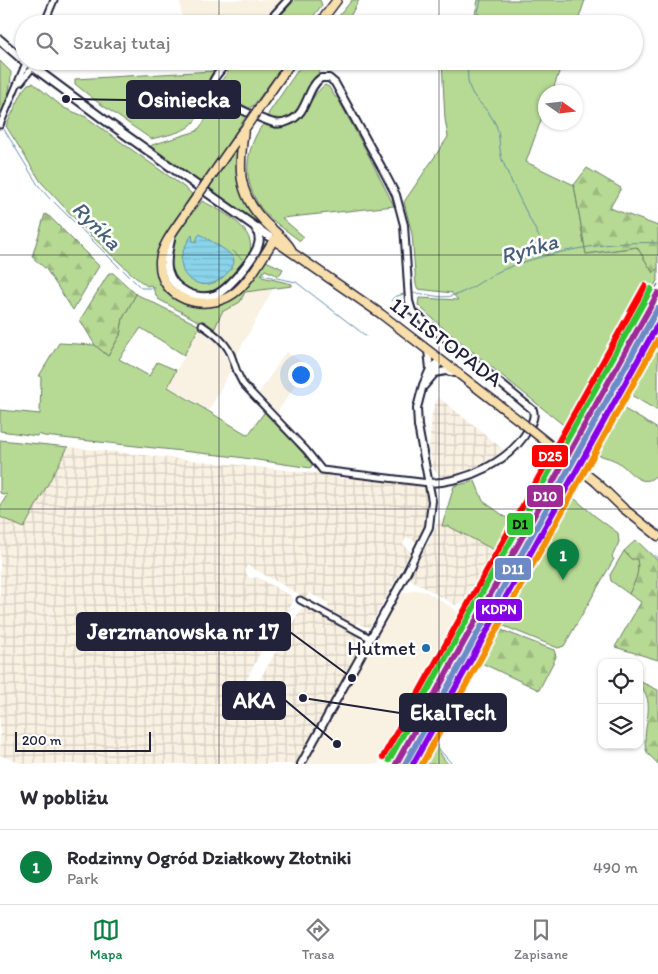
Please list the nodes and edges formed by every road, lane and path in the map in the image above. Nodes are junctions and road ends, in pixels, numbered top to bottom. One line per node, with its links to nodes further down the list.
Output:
1 (54, 0): 4 (street)
2 (288, 0): 5 (street)
3 (337, 0): 6 (main road)
4 (48, 15)
5 (274, 15)
6 (326, 15)
7 (0, 40): 8 (main road, 11 LISTOPADA)
8 (15, 53)
9 (24, 70): 13 (street)
10 (37, 70): 15 (main road, 11 LISTOPADA)
11 (221, 70): 25 (street)
12 (286, 70): 14 (main road, bridge)
13 (0, 126)
14 (239, 142): 15 (main road); 19 (main road)
15 (204, 187): 16 (main road, 11 LISTOPADA); 17 (main road, bridge)
16 (255, 227): 17 (main road); 18 (main road, 11 LISTOPADA)
17 (171, 235): 18 (main road)
18 (274, 240): 19 (main road, 11 LISTOPADA)
19 (292, 252): 21 (main road, 11 LISTOPADA)
20 (202, 325): 25 (street)
21 (428, 350): 22 (main road, 11 LISTOPADA); 23 (street)
22 (440, 360): 23 (street); 24 (main road, 11 LISTOPADA)
23 (433, 371): 24 (street); 25 (street)
24 (457, 373): 26 (main road, 11 LISTOPADA, bridge)
25 (429, 483): 28 (street)
26 (658, 536)
27 (300, 600): 28 (street)
28 (370, 638): 29 (street)
29 (301, 764)

